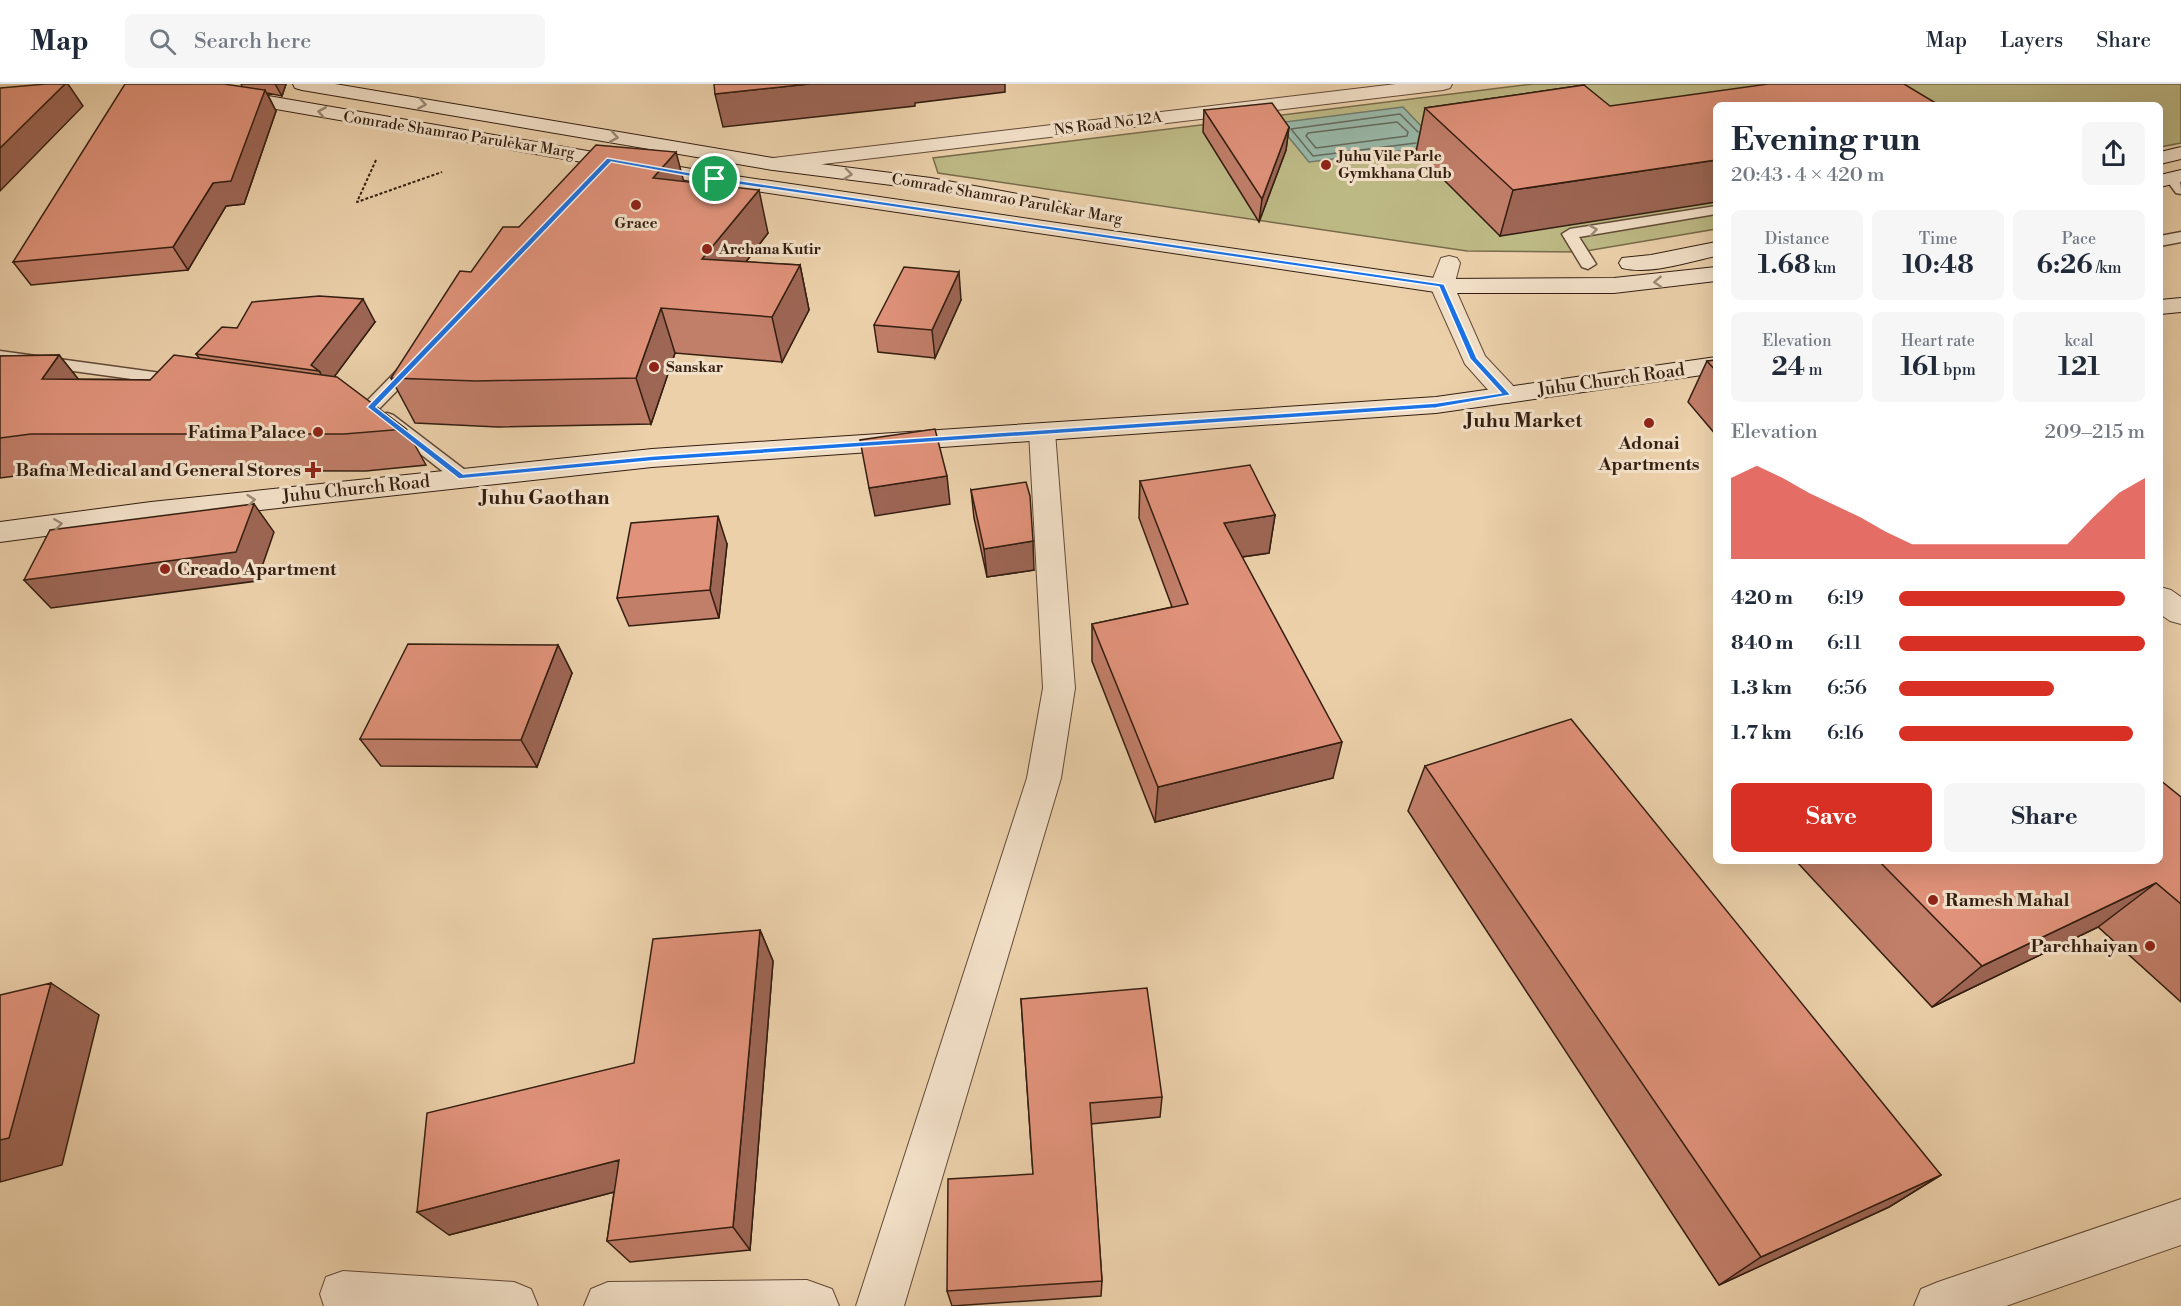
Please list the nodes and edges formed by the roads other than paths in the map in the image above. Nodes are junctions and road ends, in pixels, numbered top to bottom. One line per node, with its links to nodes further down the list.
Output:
1 (166, 84): 7 (street, Comrade Shamrao Parulekar Marg, one-way to 1)
2 (302, 84): 8 (street, Comrade Shamrao Parulekar Marg, one-way to 8)
3 (1443, 84): 4 (street, NS Road No 12A)
4 (1331, 90): 8 (street, NS Road No 12A)
5 (2181, 153): 6 (street)
6 (2163, 157)
7 (609, 160): 9 (lane); 21 (street, Comrade Shamrao Parulekar Marg)
8 (773, 164): 11 (street, Comrade Shamrao Parulekar Marg, one-way to 11)
9 (593, 177)
10 (1713, 210): 18 (lane, one-way to 10)
11 (1083, 212)
12 (1118, 218): 13 (street, Comrade Shamrao Parulekar Marg)
13 (1165, 225)
14 (2181, 237): 15 (lane)
15 (2163, 240)
16 (1713, 250): 18 (street)
17 (1426, 260): 21 (street, Comrade Shamrao Parulekar Marg)
18 (1588, 264): 19 (street)
19 (1564, 265)
20 (1517, 267): 21 (street, Comrade Shamrao Parulekar Marg)
21 (1446, 274): 22 (street, Comrade Shamrao Parulekar Marg, one-way to 21); 29 (street)
22 (1713, 274)
23 (2181, 304): 24 (street)
24 (2163, 307)
25 (429, 348): 31 (lane)
26 (0, 356): 28 (lane)
27 (1713, 365): 29 (street, Juhu Church Road)
28 (206, 384)
29 (1507, 395): 30 (street, Juhu Church Road)
30 (1042, 432): 31 (street, Juhu Church Road); 40 (street)
31 (462, 477): 32 (street, Juhu Church Road, one-way to 31)
32 (0, 532)
33 (2163, 600): 34 (street)
34 (2181, 613)
35 (2181, 1222): 41 (street)
36 (343, 1294): 37 (street)
37 (514, 1306)
38 (608, 1306): 39 (street)
39 (815, 1306)
40 (880, 1306)
41 (1938, 1306)

